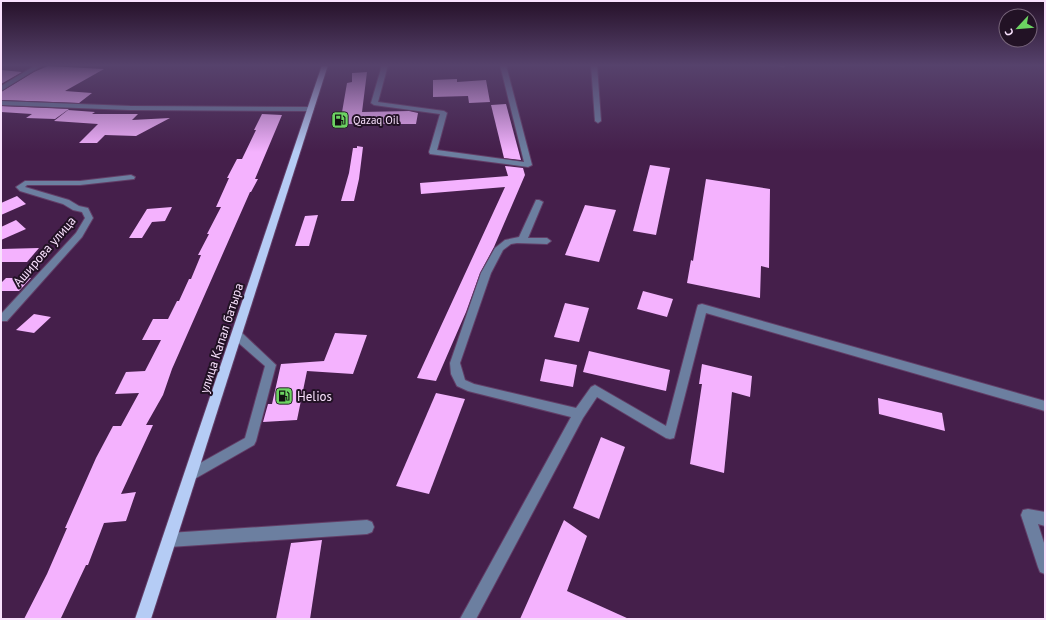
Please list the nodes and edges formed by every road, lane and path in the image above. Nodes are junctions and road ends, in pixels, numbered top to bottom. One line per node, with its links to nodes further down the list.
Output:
1 (316, 94): 6 (main road, улица Капал батыра)
2 (377, 94): 3 (street)
3 (511, 94)
4 (596, 94): 7 (street)
5 (1, 103): 6 (street)
6 (311, 109): 13 (main road, улица Капал батыра)
7 (598, 121)
8 (130, 177): 12 (street, Аширова улица)
9 (539, 202): 10 (street)
10 (523, 239): 11 (street); 15 (street)
11 (547, 241)
12 (2, 318)
13 (237, 335): 16 (main road, улица Капал батыра); 16 (street)
14 (1045, 406): 15 (street)
15 (579, 414): 22 (street)
16 (191, 475): 19 (main road, улица Капал батыра)
17 (1045, 518): 20 (street)
18 (367, 528): 19 (street)
19 (169, 540): 21 (main road, улица Капал батыра)
20 (1045, 567)
21 (143, 619)
22 (468, 619)

